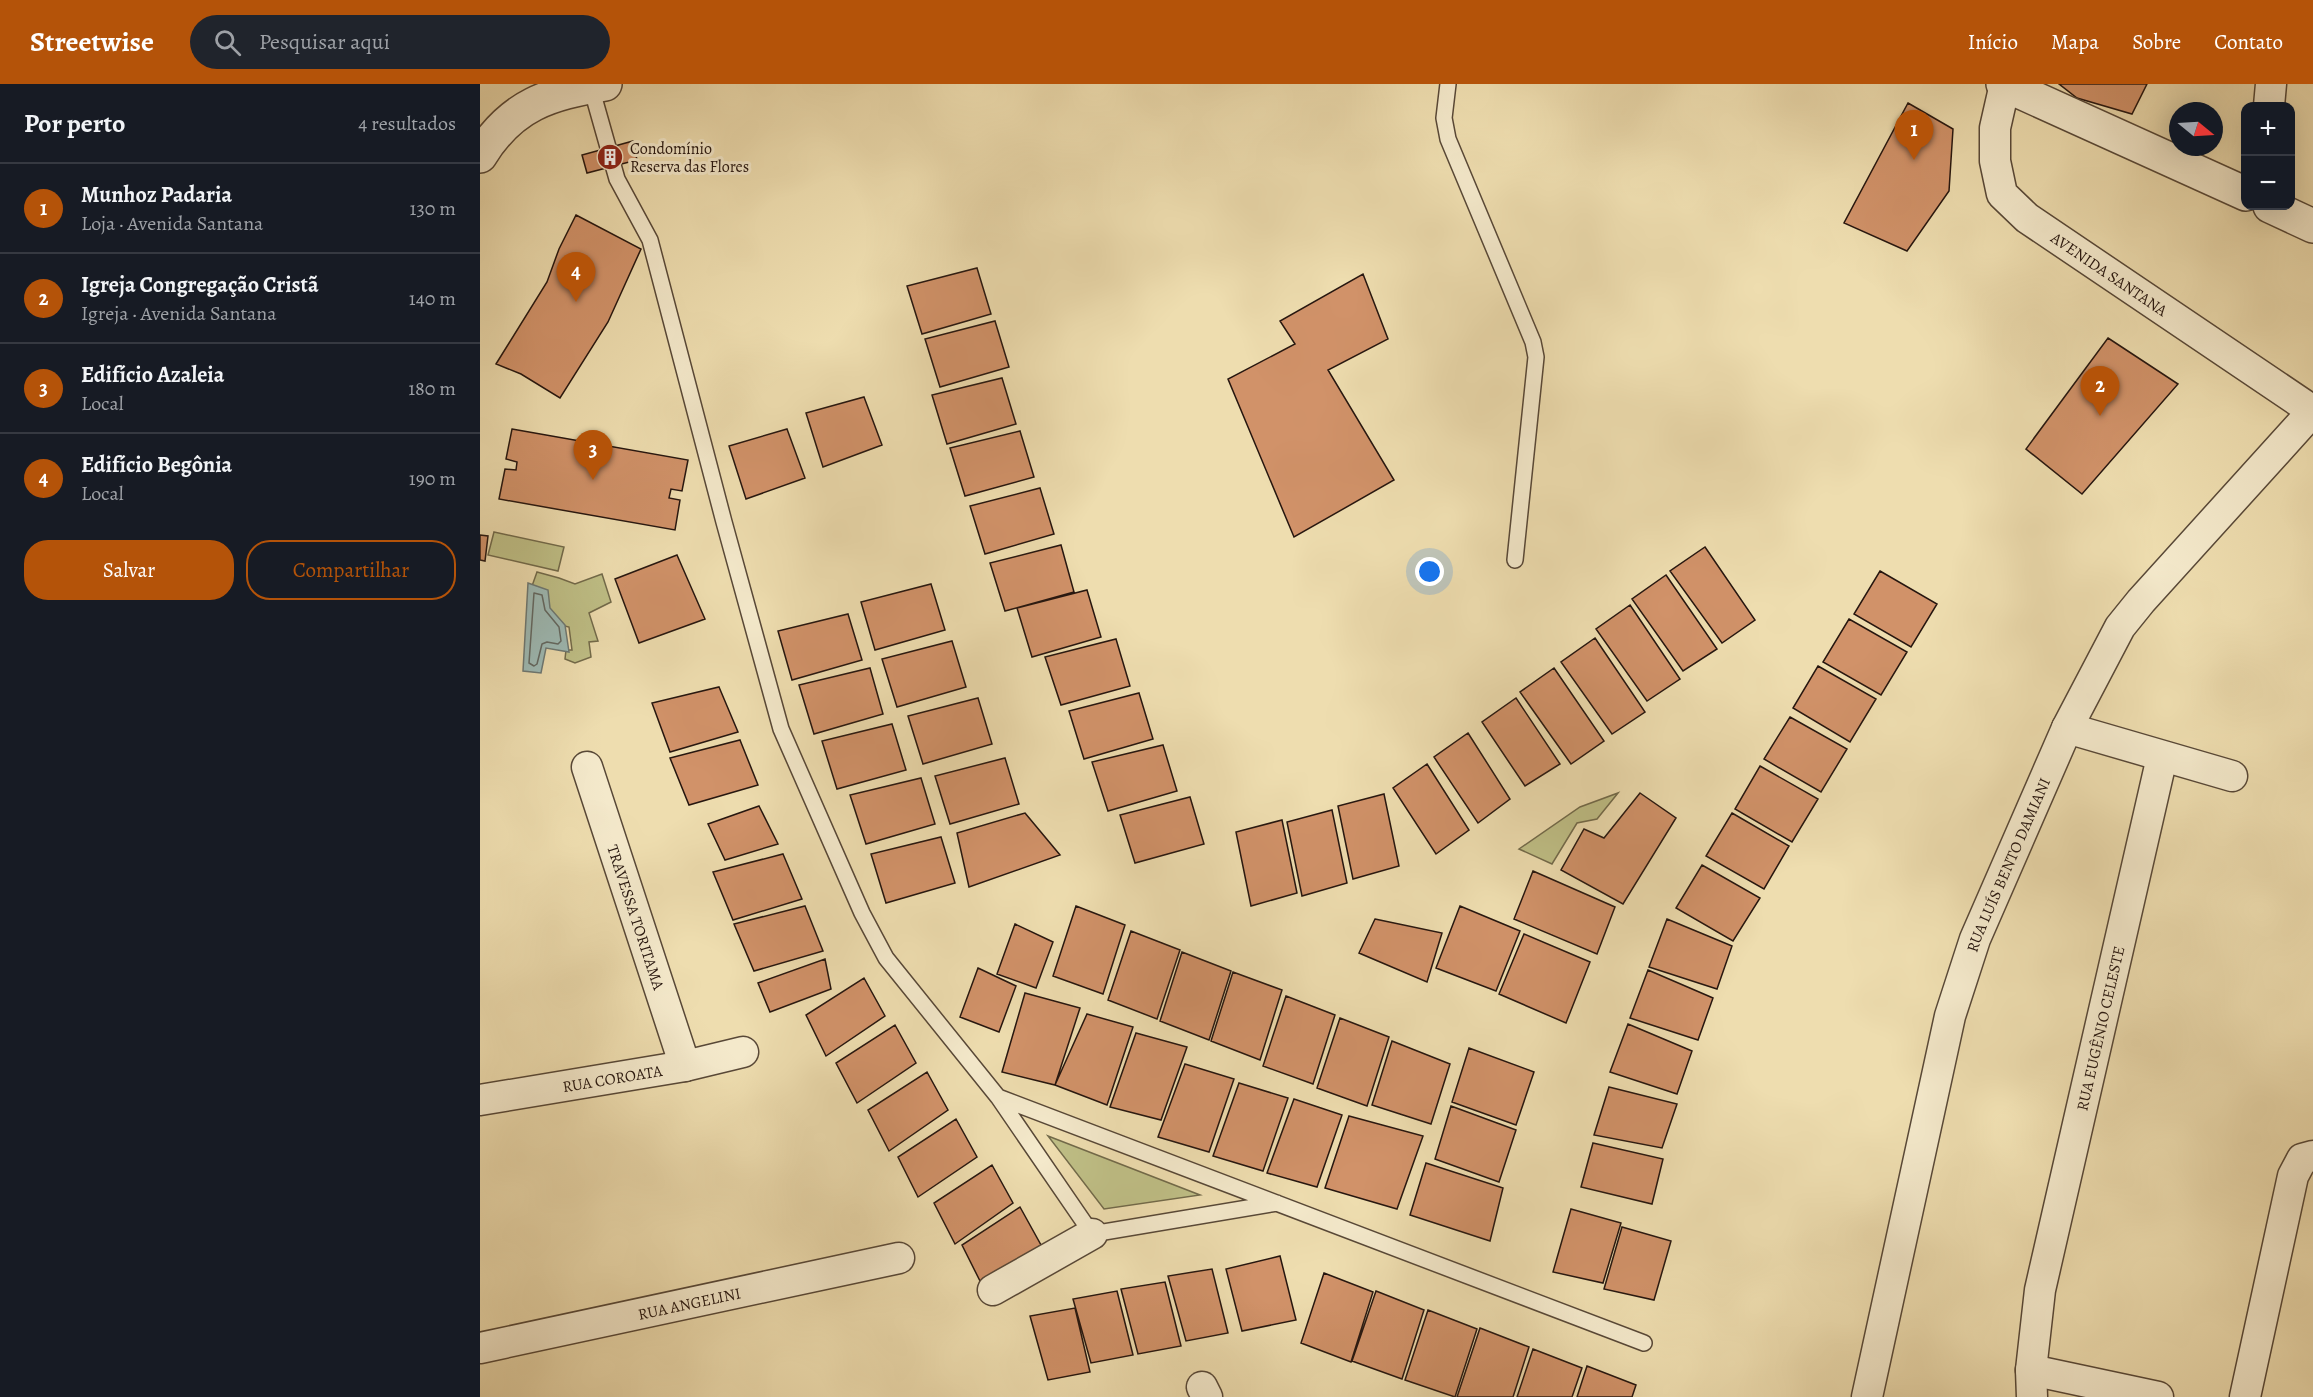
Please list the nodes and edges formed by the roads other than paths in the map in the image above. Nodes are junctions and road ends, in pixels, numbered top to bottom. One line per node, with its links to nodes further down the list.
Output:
1 (1448, 84): 11 (lane)
2 (2004, 84): 7 (street); 10 (street, AVENIDA SANTANA)
3 (2271, 84): 5 (street)
4 (598, 85): 6 (street); 18 (lane)
5 (2269, 102)
6 (482, 148)
7 (2241, 192)
8 (2279, 210): 9 (street)
9 (2313, 226)
10 (2313, 411): 12 (street, RUA LUÍS BENTO DAMIANI)
11 (1515, 560)
12 (2067, 728): 13 (street); 28 (street, RUA LUÍS BENTO DAMIANI)
13 (2162, 757): 15 (street); 27 (street, RUA EUGÊNIO CELESTE)
14 (587, 766): 17 (street, TRAVESSA TORITAMA)
15 (2232, 776)
16 (743, 1053): 17 (street, RUA COROATA)
17 (685, 1066): 19 (street, RUA COROATA)
18 (998, 1097): 21 (lane); 22 (lane)
19 (480, 1100)
20 (2308, 1158): 30 (street)
21 (1277, 1203): 22 (lane); 25 (lane)
22 (1092, 1234): 24 (street)
23 (899, 1257): 26 (street, RUA ANGELINI)
24 (993, 1290)
25 (1644, 1343)
26 (480, 1348)
27 (2031, 1384): 29 (street)
28 (1867, 1397)
29 (2158, 1397)
30 (2245, 1397)

